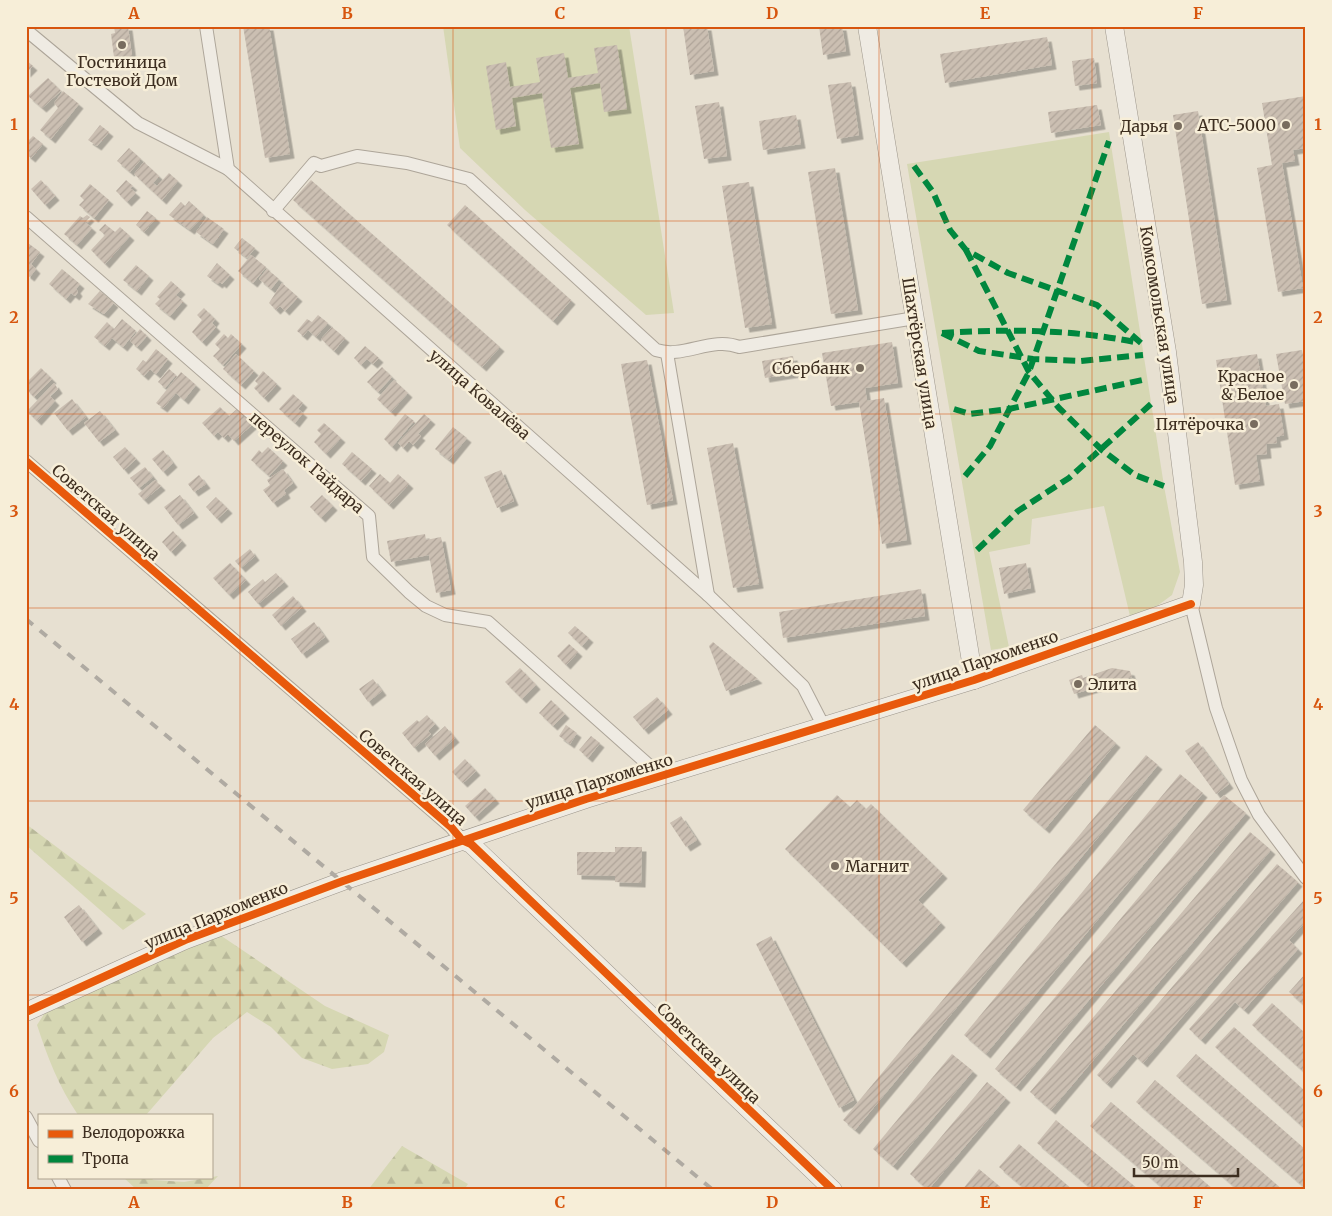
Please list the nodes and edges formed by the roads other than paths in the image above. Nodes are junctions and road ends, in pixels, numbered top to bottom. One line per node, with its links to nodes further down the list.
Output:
1 (206, 26): 5 (street)
2 (867, 26): 8 (street, Шахтёрская улица)
3 (1114, 26): 12 (street, Комсомольская улица)
4 (26, 30): 5 (street, улица Ковалёва)
5 (228, 169): 6 (street, улица Ковалёва)
6 (273, 211): 9 (street); 11 (street, улица Ковалёва)
7 (26, 216): 15 (street, переулок Гайдара)
8 (915, 318): 9 (street); 13 (street, Шахтёрская улица)
9 (666, 353): 11 (street)
10 (26, 461): 16 (street, Советская улица)
11 (708, 595): 14 (street, улица Ковалёва)
12 (1191, 604): 13 (street, улица Пархоменко); 17 (street, Комсомольская улица)
13 (974, 680): 14 (street, улица Пархоменко)
14 (824, 727): 15 (street, улица Пархоменко)
15 (661, 776): 16 (street, улица Пархоменко)
16 (462, 840): 18 (street, улица Пархоменко); 23 (street, Советская улица)
17 (1306, 878)
18 (26, 1012)
19 (26, 1117): 20 (street)
20 (38, 1138)
21 (59, 1178): 22 (street)
22 (65, 1190)
23 (833, 1190)

